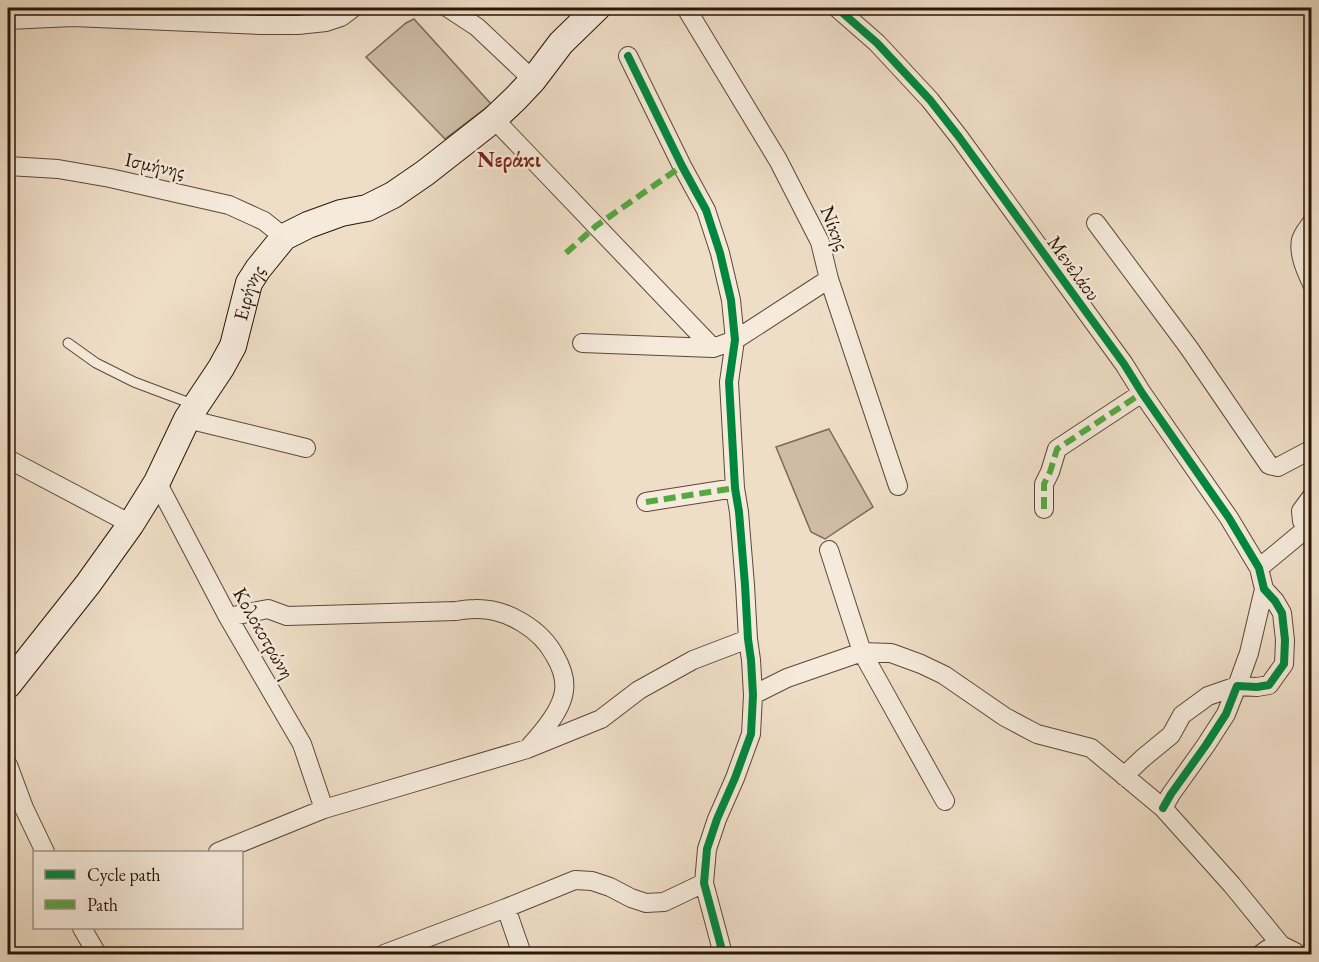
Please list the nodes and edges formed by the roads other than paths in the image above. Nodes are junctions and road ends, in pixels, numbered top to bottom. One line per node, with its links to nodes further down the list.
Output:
1 (354, 8): 6 (street)
2 (448, 8): 8 (street)
3 (686, 8): 14 (street, Νίκης)
4 (837, 8): 20 (street, Μενελάου)
5 (589, 9): 8 (street, Ειρήνης)
6 (8, 20)
7 (628, 56): 16 (street)
8 (533, 80): 9 (street, Ειρήνης)
9 (494, 119): 13 (street, Ειρήνης); 19 (street)
10 (8, 166): 13 (street, Ισμήνης)
11 (1311, 222): 15 (street)
12 (1096, 223): 23 (street)
13 (284, 237): 21 (street, Ειρήνης)
14 (830, 279): 16 (street); 26 (street, Νίκης)
15 (1311, 284)
16 (735, 340): 19 (street); 27 (street)
17 (68, 343): 21 (lane)
18 (582, 343): 19 (street)
19 (713, 348)
20 (1142, 393): 30 (street); 34 (street, Μενελάου)
21 (191, 412): 22 (street); 25 (street, Ειρήνης)
22 (306, 448)
23 (1311, 449)
24 (8, 459): 31 (street)
25 (157, 482): 31 (street, Ειρήνης); 36 (street, Κολοκοτρώνη)
26 (898, 486)
27 (735, 488): 29 (street); 37 (street)
28 (1311, 496): 32 (street)
29 (646, 502)
30 (1044, 509)
31 (131, 524): 39 (street, Ειρήνης)
32 (1309, 532): 34 (street)
33 (829, 550): 38 (street)
34 (1259, 568): 35 (street, Μενελάου)
35 (1264, 589): 40 (street); 40 (street)
36 (228, 617): 42 (street); 46 (street, Κολοκοτρώνη)
37 (748, 639): 41 (street); 42 (street)
38 (862, 652): 41 (street); 44 (street); 45 (street)
39 (8, 685)
40 (1237, 686): 44 (street); 47 (street)
41 (753, 695): 50 (street)
42 (527, 749): 46 (street)
43 (8, 765): 48 (street)
44 (1124, 776): 47 (street)
45 (945, 801)
46 (324, 808): 49 (street)
47 (1163, 808): 53 (street)
48 (45, 851)
49 (220, 851)
50 (704, 883): 51 (street); 57 (street)
51 (506, 908): 54 (street); 56 (street)
52 (83, 929): 55 (street)
53 (1281, 945): 58 (street); 59 (street)
54 (390, 953)
55 (97, 954)
56 (522, 954)
57 (723, 954)
58 (1261, 954)
59 (1297, 954)

